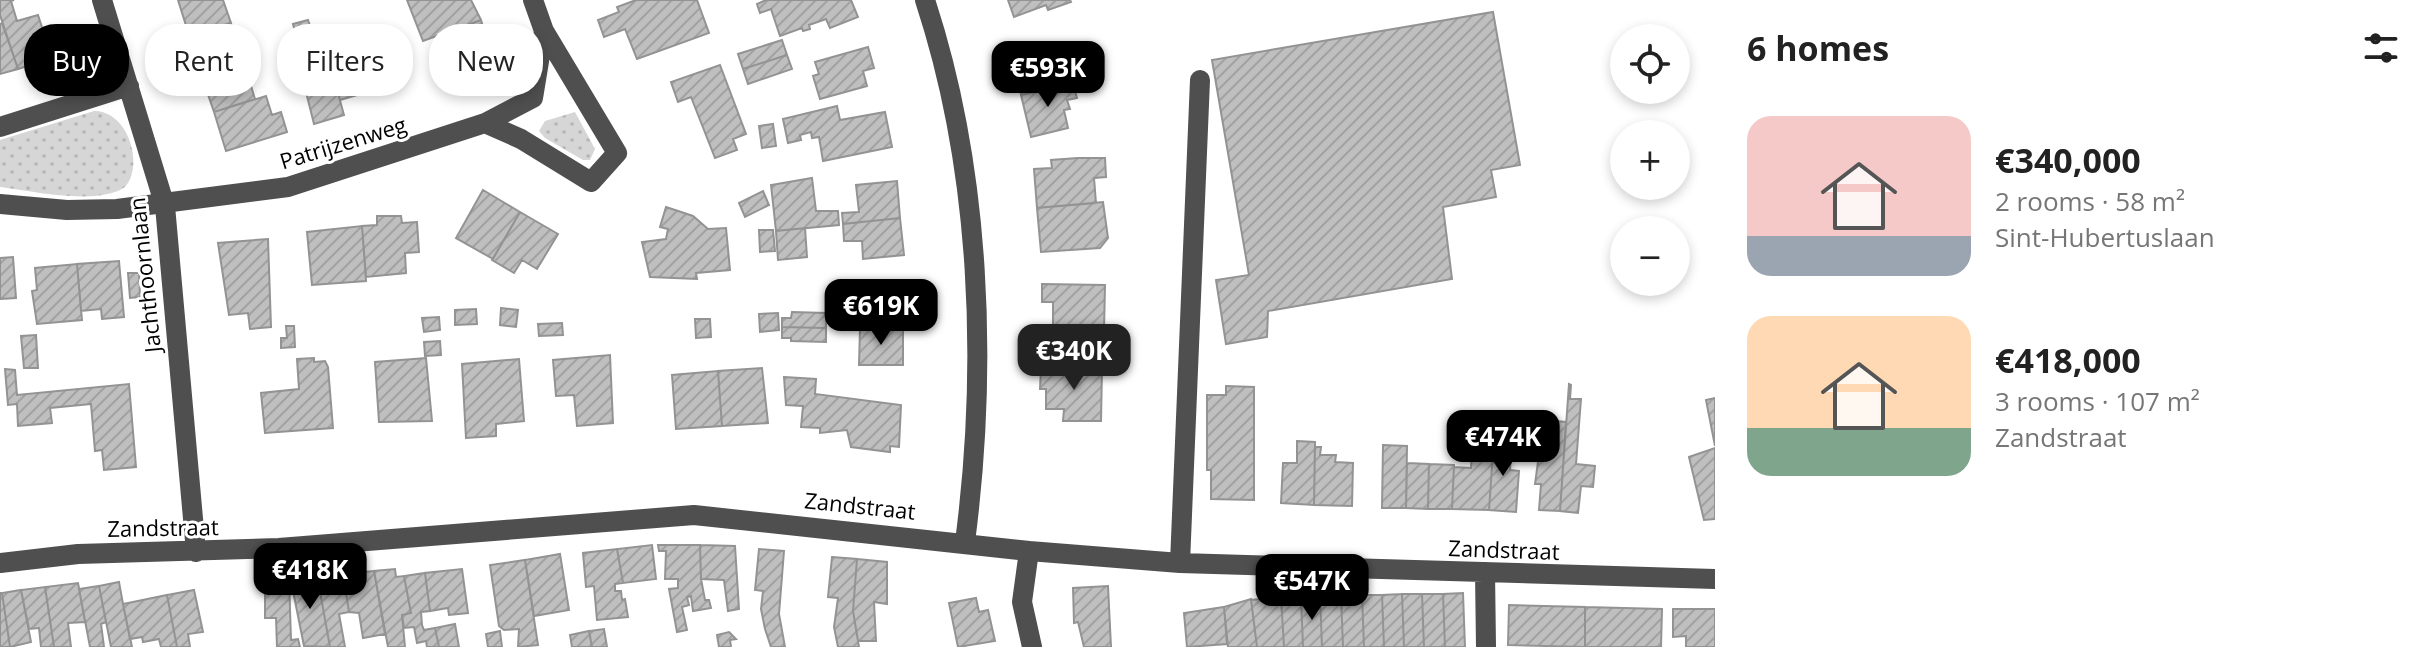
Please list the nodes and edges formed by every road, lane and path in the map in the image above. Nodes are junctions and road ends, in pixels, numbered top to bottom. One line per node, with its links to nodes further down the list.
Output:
1 (102, 0): 4 (street, Jachthoornlaan)
2 (533, 0): 5 (street, Patrijzenweg)
3 (925, 0): 13 (street)
4 (110, 24)
5 (544, 31): 9 (street, Patrijzenweg); 9 (street, Patrijzenweg)
6 (1200, 80): 17 (street)
7 (129, 86): 12 (street, Jachthoornlaan)
8 (98, 96): 10 (street)
9 (485, 123): 12 (street, Patrijzenweg)
10 (0, 127)
11 (0, 204): 12 (street, Patrijzenweg)
12 (165, 206): 15 (street, Jachthoornlaan)
13 (965, 542): 14 (street, Zandstraat); 15 (street, Zandstraat)
14 (1029, 551): 17 (street, Zandstraat); 20 (street)
15 (196, 552): 16 (street, Zandstraat)
16 (0, 563)
17 (1180, 563): 18 (street, Zandstraat)
18 (1485, 572): 19 (street, Zandstraat); 21 (street)
19 (1715, 579)
20 (1032, 647)
21 (1486, 647)

